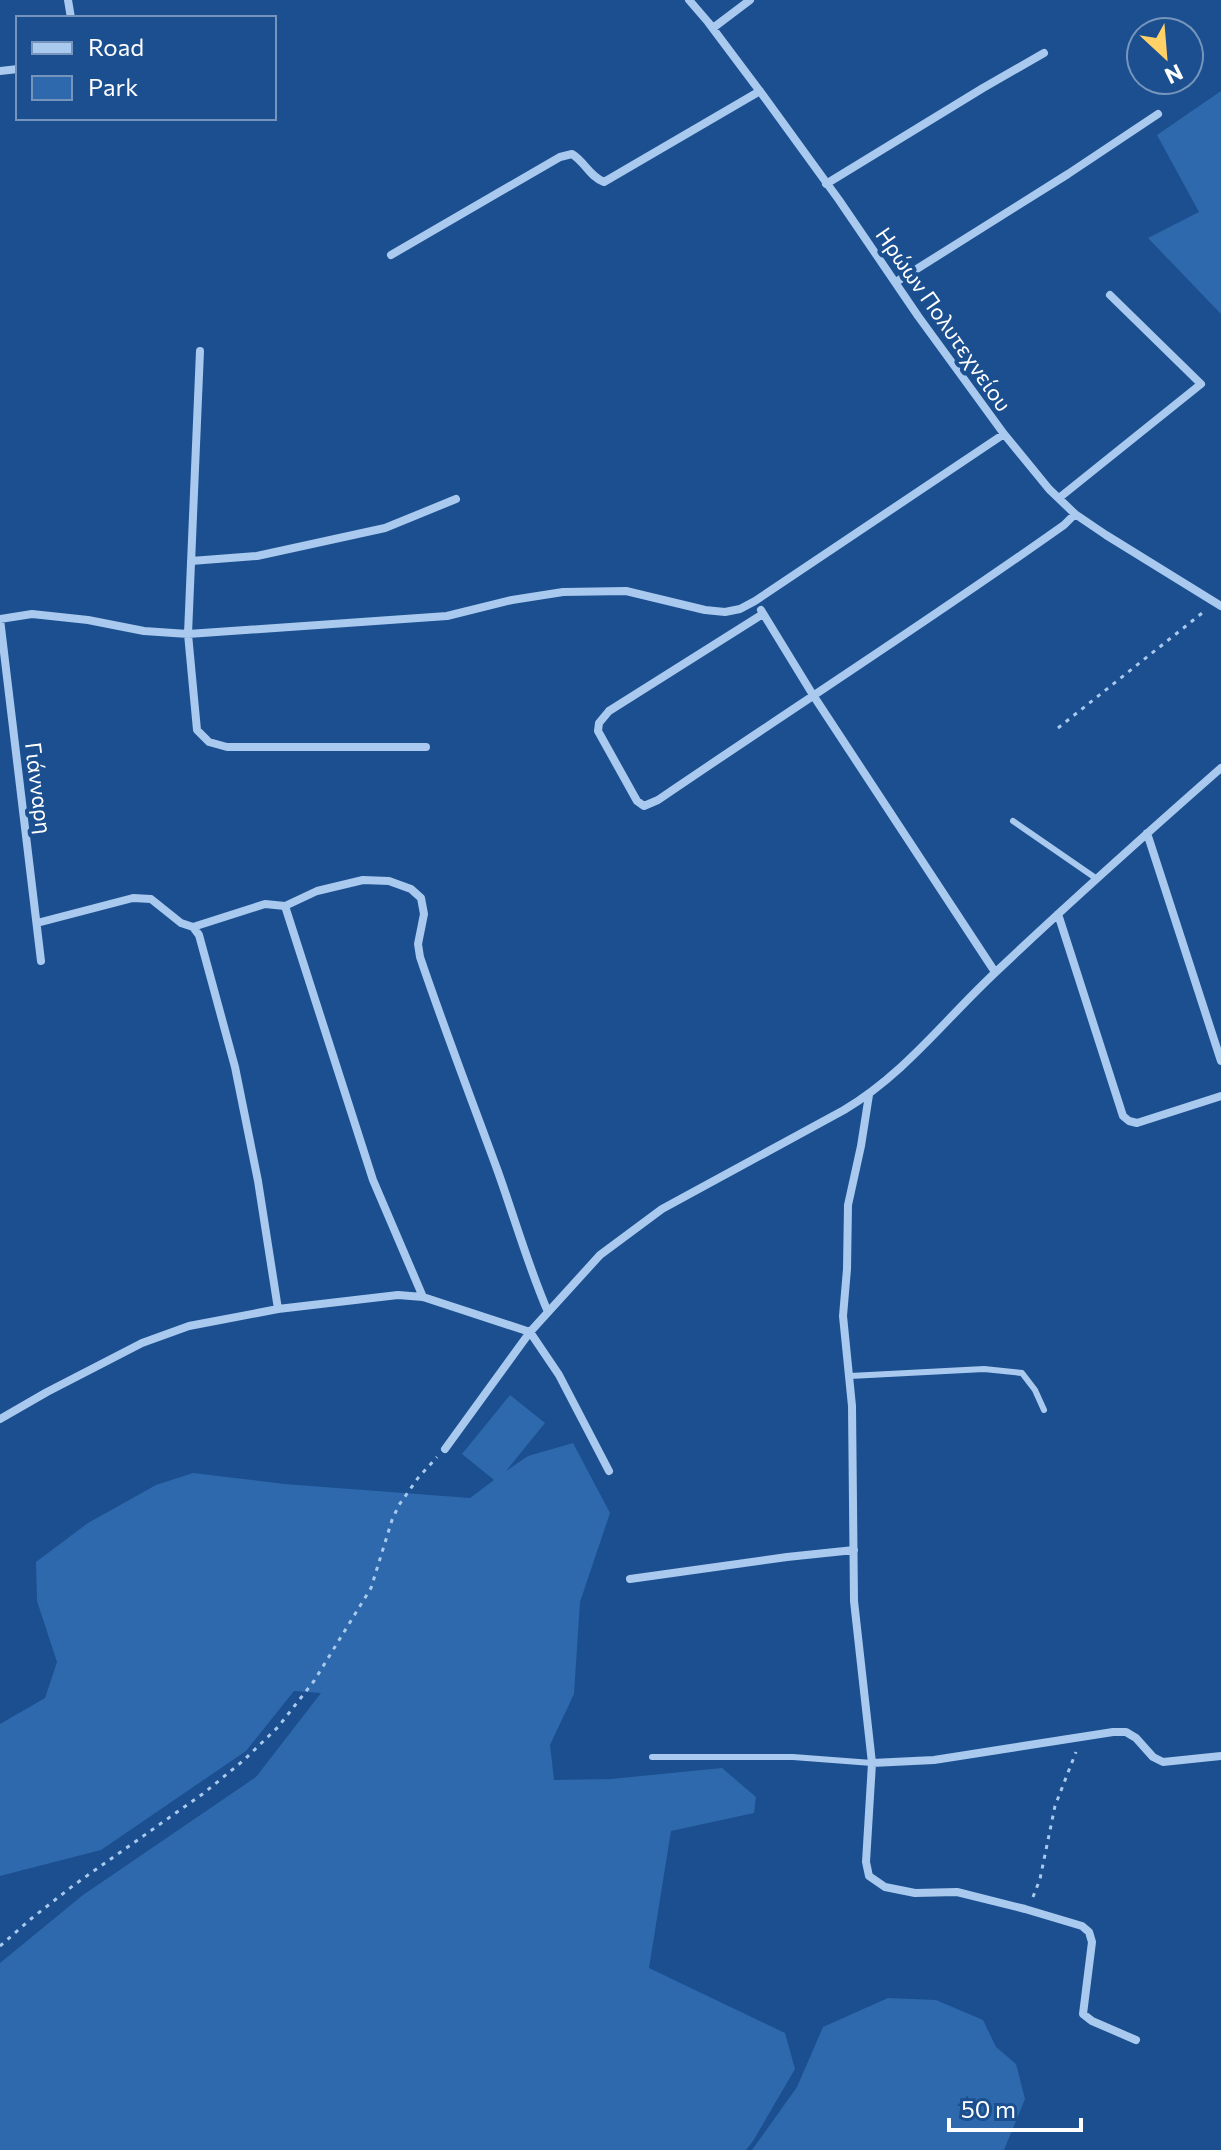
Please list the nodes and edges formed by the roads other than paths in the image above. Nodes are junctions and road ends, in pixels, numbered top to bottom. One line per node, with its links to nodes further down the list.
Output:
1 (689, 0): 3 (street, Ηρώων Πολυτεχνείου)
2 (750, 0): 3 (street)
3 (713, 28): 5 (street, Ηρώων Πολυτεχνείου)
4 (1044, 53): 7 (street)
5 (760, 91): 7 (street, Ηρώων Πολυτεχνείου); 8 (street)
6 (1158, 114): 9 (street)
7 (826, 184): 9 (street, Ηρώων Πολυτεχνείου)
8 (391, 255)
9 (896, 282): 12 (street, Ηρώων Πολυτεχνείου)
10 (1110, 295): 13 (street)
11 (200, 351): 16 (street)
12 (1004, 434): 13 (street, Ηρώων Πολυτεχνείου); 17 (street)
13 (1059, 498): 15 (street, Ηρώων Πολυτεχνείου)
14 (456, 499): 16 (street)
15 (1075, 514): 18 (street, Ηρώων Πολυτεχνείου); 22 (street)
16 (191, 561): 21 (street)
17 (755, 601): 19 (street); 21 (street)
18 (1218, 604)
19 (763, 614): 22 (street); 22 (street)
20 (0, 619): 21 (street); 30 (street, Γιάνναρη)
21 (188, 634): 23 (street)
22 (813, 695): 33 (street)
23 (426, 747)
24 (1221, 768): 26 (street)
25 (1013, 821): 27 (lane)
26 (1147, 833): 27 (street); 34 (street)
27 (1097, 879): 29 (street)
28 (285, 906): 31 (street); 37 (street); 39 (street)
29 (1058, 914): 33 (street); 36 (street)
30 (37, 923): 31 (street); 32 (street, Γιάνναρη)
31 (193, 927): 38 (street)
32 (41, 961)
33 (995, 972): 35 (street)
34 (1221, 1061)
35 (869, 1095): 39 (street); 41 (street)
36 (1221, 1096)
37 (423, 1297): 38 (street); 40 (street)
38 (278, 1309): 43 (street)
39 (548, 1312): 40 (street)
40 (530, 1332): 44 (street); 45 (street)
41 (850, 1376): 42 (lane); 46 (street)
42 (1044, 1410)
43 (0, 1419)
44 (445, 1449)
45 (609, 1471)
46 (854, 1550): 47 (street); 50 (street)
47 (630, 1579)
48 (1221, 1756): 50 (street)
49 (652, 1757): 50 (lane)
50 (872, 1763): 51 (street)
51 (1136, 2040)

